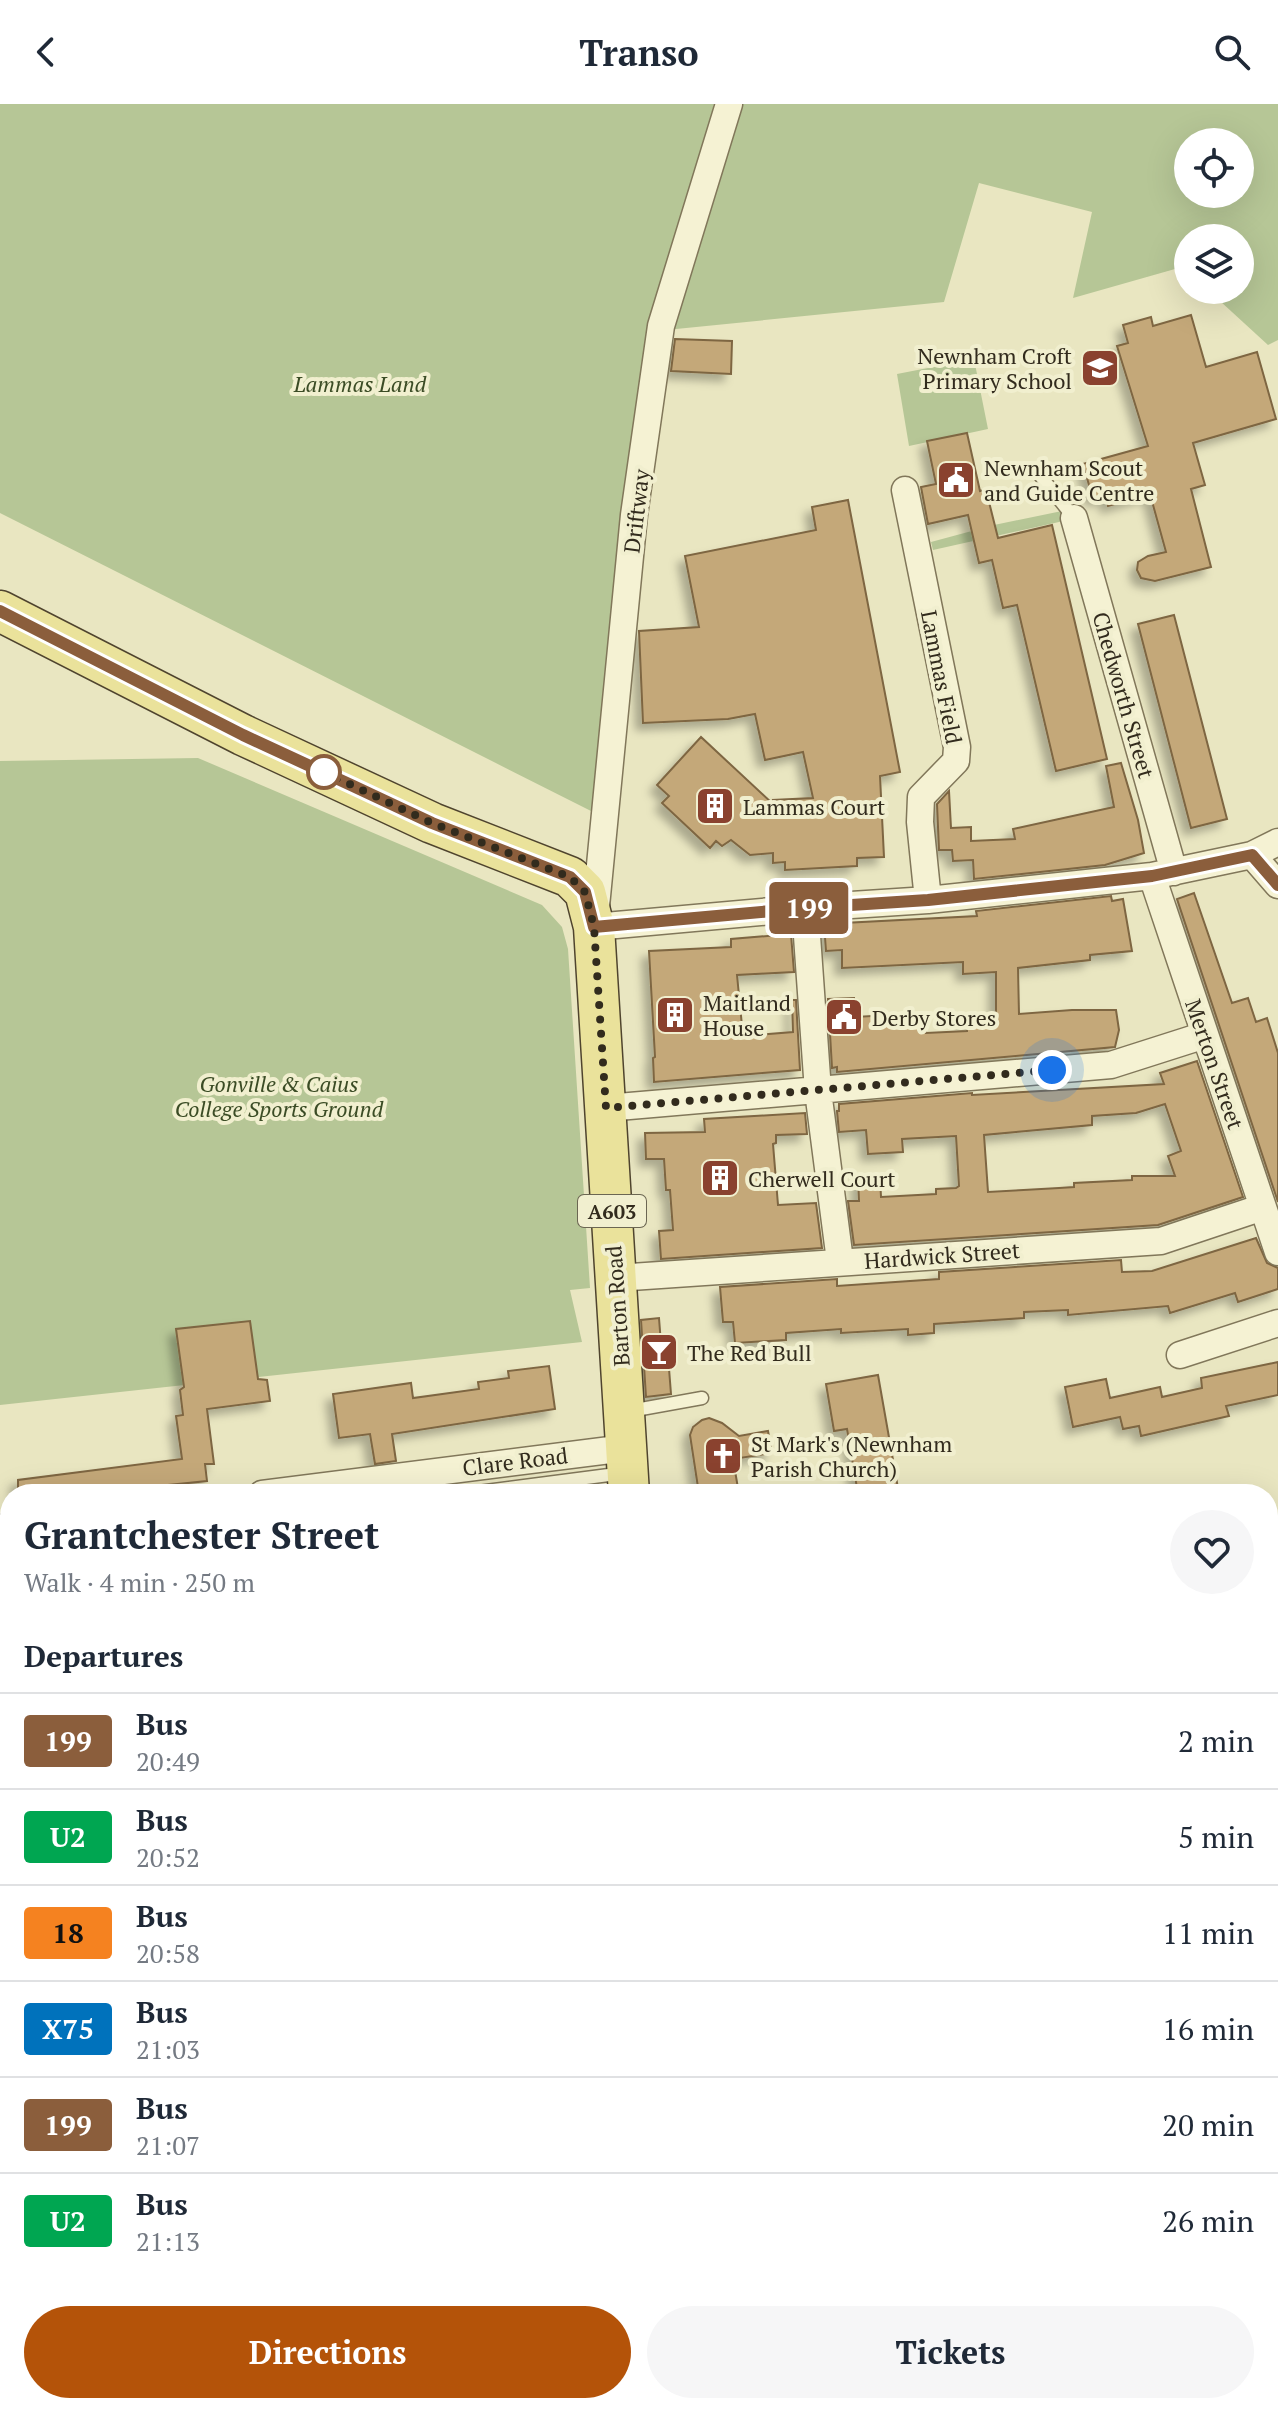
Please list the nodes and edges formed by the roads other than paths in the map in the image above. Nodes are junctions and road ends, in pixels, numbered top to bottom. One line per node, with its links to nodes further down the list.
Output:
1 (729, 104): 12 (street, Driftway)
2 (1039, 474): 4 (lane)
3 (905, 490): 10 (street, Lammas Field)
4 (1074, 518): 8 (street, Chedworth Street)
5 (0, 611): 12 (main road, A603)
6 (1278, 842): 7 (street)
7 (1252, 855): 8 (street); 9 (street)
8 (1163, 874): 10 (street); 13 (street, Merton Street)
9 (1278, 885)
10 (928, 900): 11 (street)
11 (805, 908): 12 (street); 14 (street)
12 (594, 927): 15 (main road, Barton Road / A603)
13 (1205, 1035): 14 (street); 16 (street, Merton Street)
14 (818, 1091): 15 (street); 18 (street)
15 (606, 1108): 19 (main road, Barton Road / A603)
16 (1263, 1207): 17 (street, Merton Street); 18 (street, Hardwick Street)
17 (1278, 1252)
18 (840, 1261): 19 (street, Hardwick Street)
19 (616, 1278): 23 (main road, Barton Road / A603)
20 (1278, 1323): 21 (street)
21 (1180, 1355)
22 (702, 1398): 23 (lane)
23 (627, 1457): 24 (street, Clare Road); 25 (lane)
24 (361, 1484)
25 (507, 1484)

